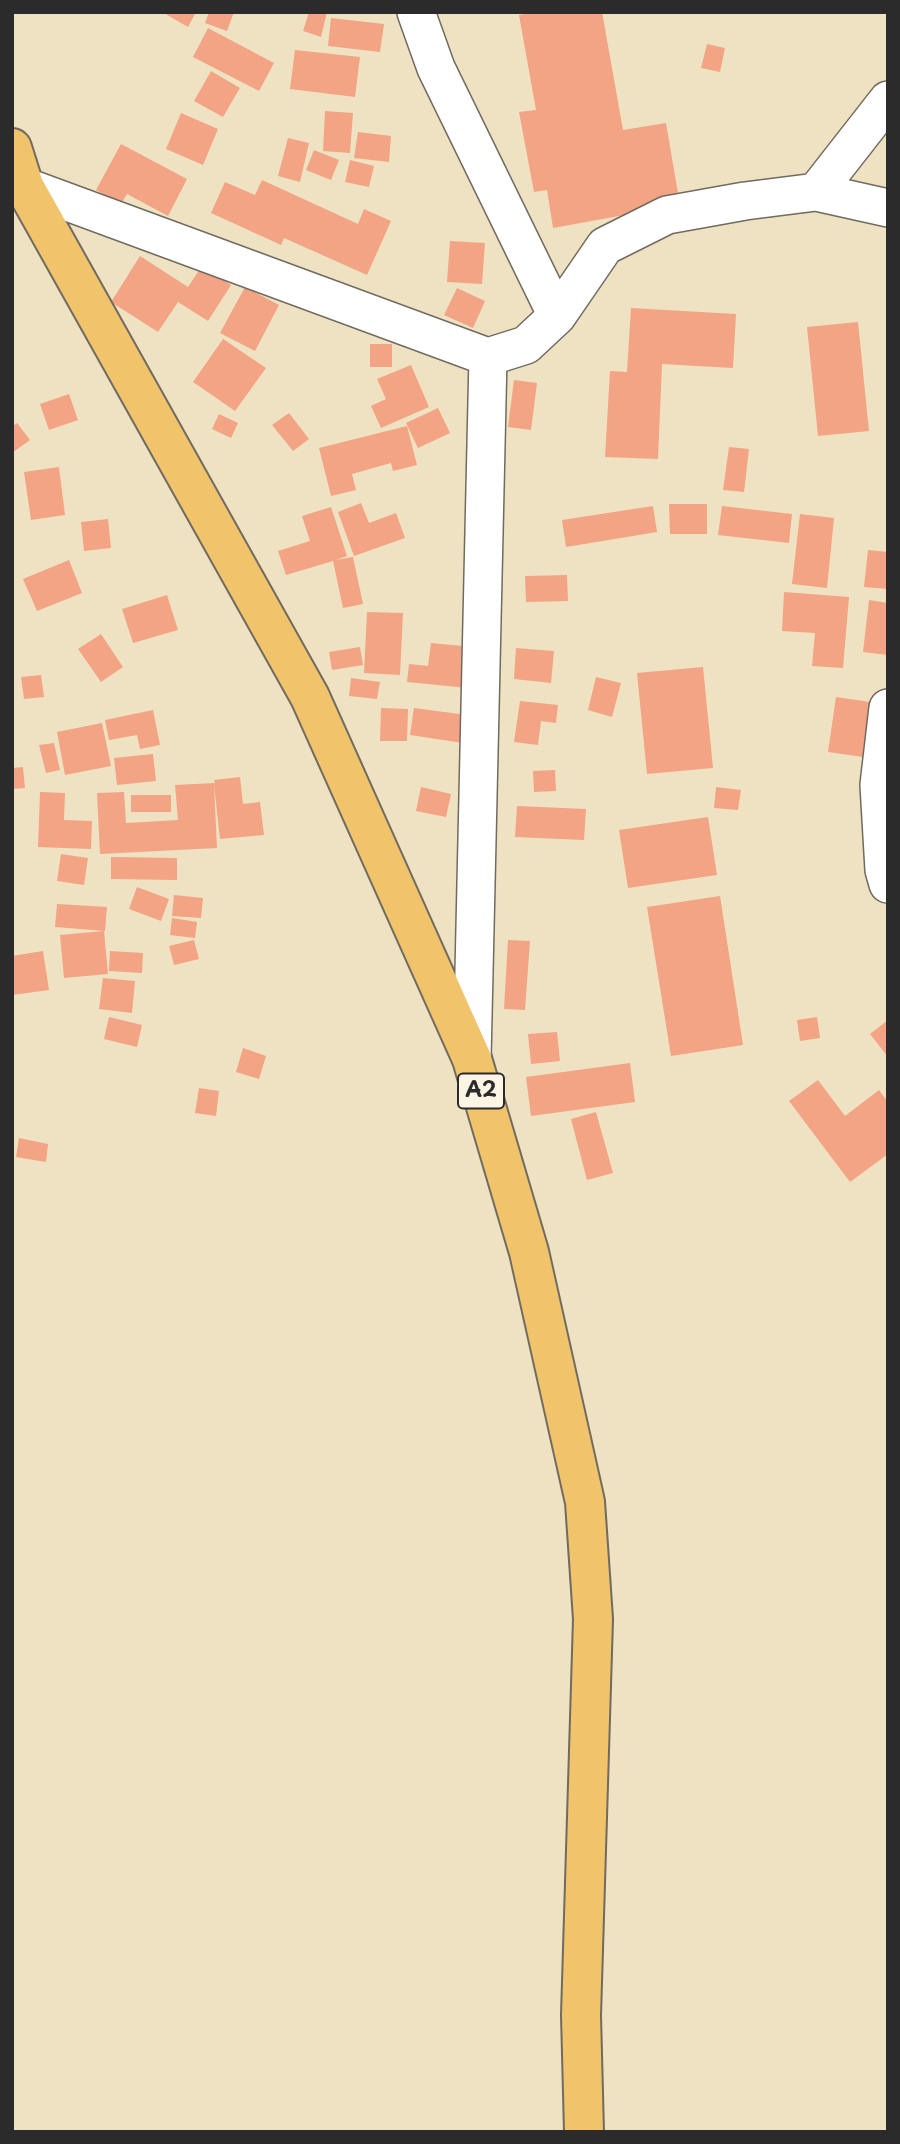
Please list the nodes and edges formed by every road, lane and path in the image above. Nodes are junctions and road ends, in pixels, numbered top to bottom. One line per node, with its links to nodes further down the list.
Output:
1 (416, 12): 7 (street)
2 (888, 100): 5 (street)
3 (12, 148): 4 (highway, A2)
4 (24, 186): 8 (street); 11 (highway, A2)
5 (816, 192): 6 (street); 7 (street)
6 (888, 208)
7 (557, 316): 8 (street)
8 (488, 357): 11 (street)
9 (888, 708): 10 (street)
10 (888, 884)
11 (472, 1059): 12 (highway, A2)
12 (583, 2132)

